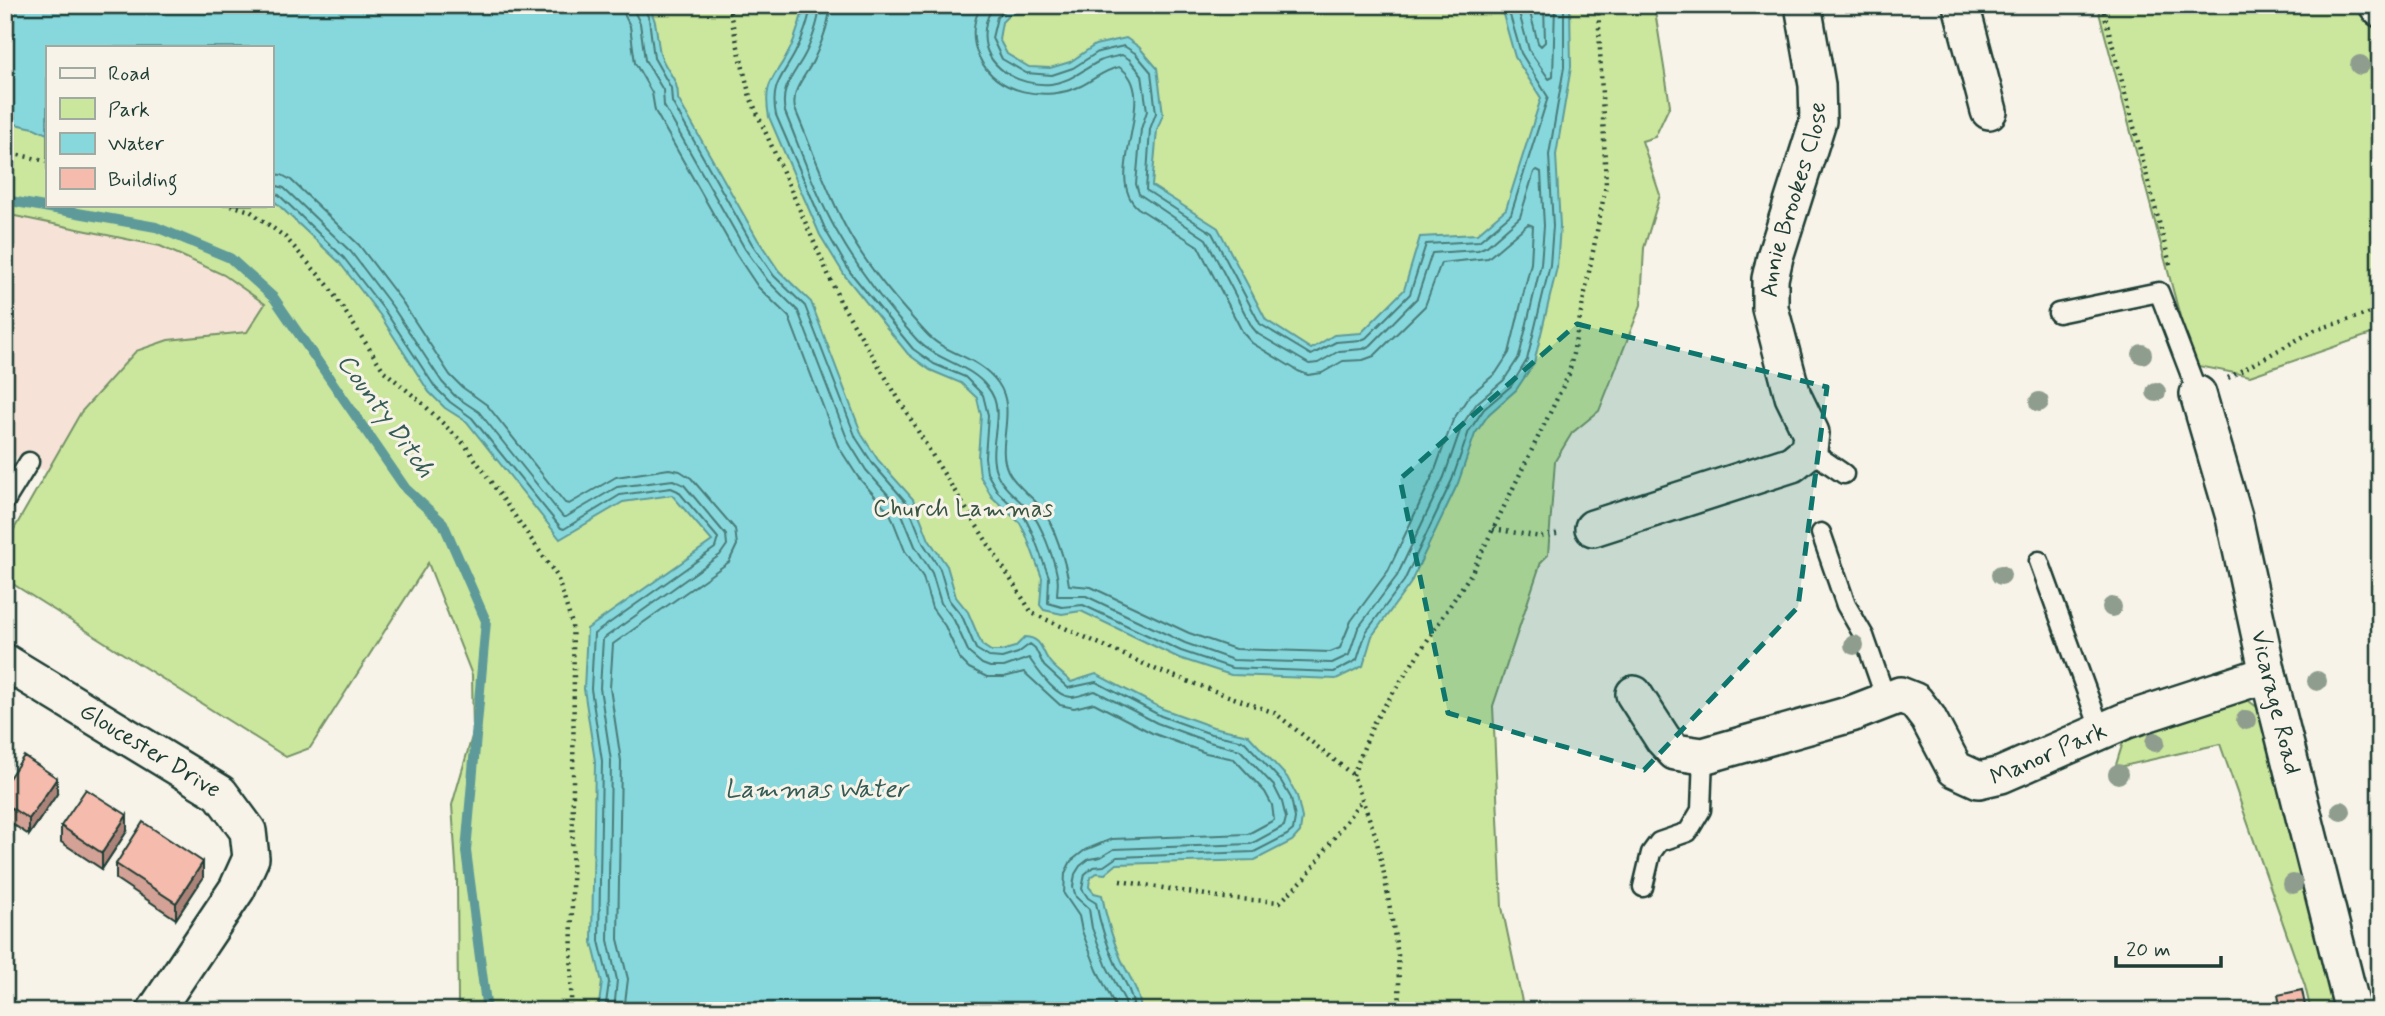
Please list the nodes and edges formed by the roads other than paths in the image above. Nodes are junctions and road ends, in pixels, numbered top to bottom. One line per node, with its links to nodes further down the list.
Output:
1 (1804, 5): 6 (street, Annie Brookes Close)
2 (1961, 5): 3 (street)
3 (1990, 111)
4 (2058, 313): 5 (lane)
5 (2198, 394): 14 (street, Vicarage Road)
6 (1809, 450): 8 (lane); 10 (street)
7 (29, 463): 9 (lane)
8 (1844, 474)
9 (5, 501)
10 (1593, 528)
11 (1821, 533): 16 (lane)
12 (2039, 561): 17 (lane)
13 (5, 662): 20 (street, Gloucester Drive)
14 (2268, 674): 17 (street, Manor Park); 21 (street, Vicarage Road)
15 (1634, 694): 18 (street)
16 (1886, 699): 17 (street, Manor Park); 18 (street)
17 (2101, 731)
18 (1703, 756): 19 (lane)
19 (1643, 887)
20 (159, 1009)
21 (2353, 1011)

